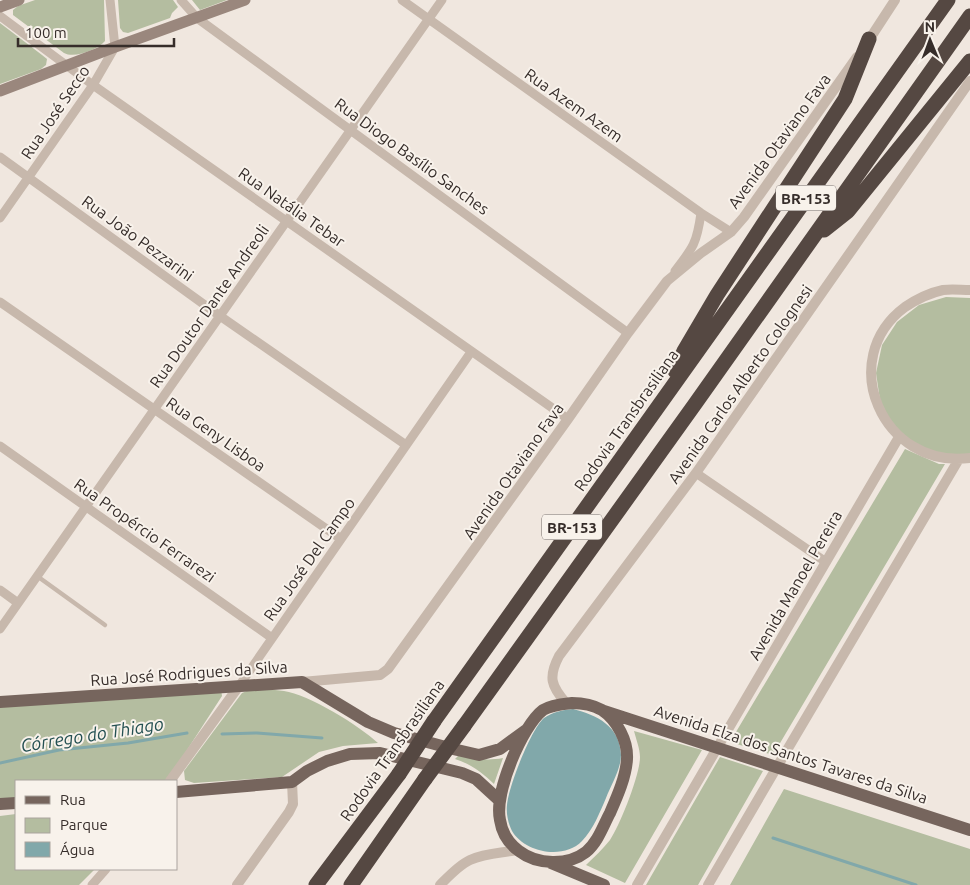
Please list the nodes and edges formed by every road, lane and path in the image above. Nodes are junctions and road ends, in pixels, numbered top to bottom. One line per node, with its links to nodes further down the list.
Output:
1 (19, 0): 9 (main road)
2 (110, 0): 15 (street)
3 (181, 0): 12 (street, Rua Diogo Basílio Sanches)
4 (245, 0): 12 (main road)
5 (402, 0): 13 (street, Rua Azem Azem)
6 (442, 0): 13 (street, Rua Doutor Dante Andreoli)
7 (896, 0): 14 (street, Avenida Otaviano Fava)
8 (948, 0): 35 (highway, Rodovia Transbrasiliana / BR-153)
9 (0, 7)
10 (0, 16): 17 (street, Rua Natália Tebar)
11 (970, 16): 28 (highway, BR-153)
12 (197, 18): 15 (main road); 21 (street, Rua Diogo Basílio Sanches)
13 (429, 19): 21 (street, Rua Doutor Dante Andreoli); 24 (street, Rua Azem Azem)
14 (869, 39): 27 (street, Avenida Otaviano Fava); 35 (highway)
15 (115, 47): 17 (main road); 19 (street, Rua José Secco)
16 (970, 61): 28 (highway)
17 (67, 65): 19 (street, Rua Natália Tebar); 20 (main road)
18 (970, 81): 42 (street, Avenida Carlos Alberto Colognesi)
19 (93, 85): 23 (street, Rua José Secco); 26 (street, Rua Natália Tebar)
20 (0, 91)
21 (351, 130): 26 (street, Rua Doutor Dante Andreoli); 33 (street, Rua Diogo Basílio Sanches)
22 (0, 157): 23 (street, Rua João Pezzarini)
23 (28, 178): 25 (street, Rua José Secco); 32 (street, Rua João Pezzarini)
24 (701, 214): 27 (street, Rua Azem Azem); 29 (street, Avenida Otaviano Fava)
25 (0, 218)
26 (286, 221): 32 (street, Rua Doutor Dante Andreoli); 34 (street, Rua Natália Tebar)
27 (730, 232): 29 (street, Avenida Otaviano Fava)
28 (809, 242): 74 (highway, BR-153, bridge)
29 (667, 281): 33 (street, Avenida Otaviano Fava)
30 (970, 290): 38 (street)
31 (0, 302): 36 (street, Rua Geny Lisboa)
32 (220, 316): 36 (street, Rua Doutor Dante Andreoli); 40 (street, Rua João Pezzarini)
33 (628, 333): 37 (street, Avenida Otaviano Fava)
34 (471, 352): 37 (street, Rua Natália Tebar); 40 (street, Rua José Del Campo)
35 (664, 397): 73 (highway, Rodovia Transbrasiliana / BR-153, bridge)
36 (154, 409): 43 (street, Rua Doutor Dante Andreoli); 44 (street, Rua Geny Lisboa)
37 (568, 419): 52 (street, Avenida Otaviano Fava)
38 (899, 437): 41 (street); 45 (street, Avenida Manoel Pereira)
39 (0, 446): 43 (street, Rua Propércio Ferrarezi)
40 (406, 446): 44 (street, Rua José Del Campo)
41 (965, 458): 60 (street)
42 (696, 473): 45 (street); 56 (street, Avenida Carlos Alberto Colognesi)
43 (86, 506): 46 (street, Rua Doutor Dante Andreoli); 51 (street, Rua Propércio Ferrarezi)
44 (341, 539): 51 (street, Rua José Del Campo)
45 (826, 562): 59 (street, Avenida Manoel Pereira)
46 (37, 576): 48 (street, Rua Doutor Dante Andreoli); 49 (lane)
47 (0, 590): 48 (street)
48 (18, 603): 50 (street, Rua Doutor Dante Andreoli)
49 (105, 625)
50 (0, 629)
51 (272, 638): 54 (street, Rua José Del Campo)
52 (380, 674): 53 (street, Rua José Rodrigues da Silva)
53 (302, 682): 54 (main road, Rua José Rodrigues da Silva); 58 (main road)
54 (239, 686): 55 (main road, Rua José Rodrigues da Silva); 61 (street, Rua José Del Campo)
55 (0, 702)
56 (566, 703): 57 (main road); 58 (main road)
57 (602, 710): 59 (main road, Avenida Elza dos Santos Tavares da Silva); 69 (main road)
58 (526, 730): 64 (main road)
59 (718, 747): 60 (main road, Avenida Elza dos Santos Tavares da Silva); 77 (street, Avenida Manoel Pereira)
60 (777, 766): 67 (main road, Avenida Elza dos Santos Tavares da Silva); 78 (street)
61 (171, 780)
62 (292, 782): 63 (main road); 64 (main road); 72 (street)
63 (178, 792)
64 (500, 801): 68 (main road)
65 (15, 803): 66 (main road)
66 (0, 804)
67 (970, 830)
68 (517, 850): 69 (main road); 75 (street)
69 (548, 862): 76 (main road)
70 (105, 870): 71 (street)
71 (92, 885)
72 (236, 885)
73 (316, 885)
74 (351, 885)
75 (440, 885)
76 (604, 885)
77 (637, 885)
78 (708, 885)

